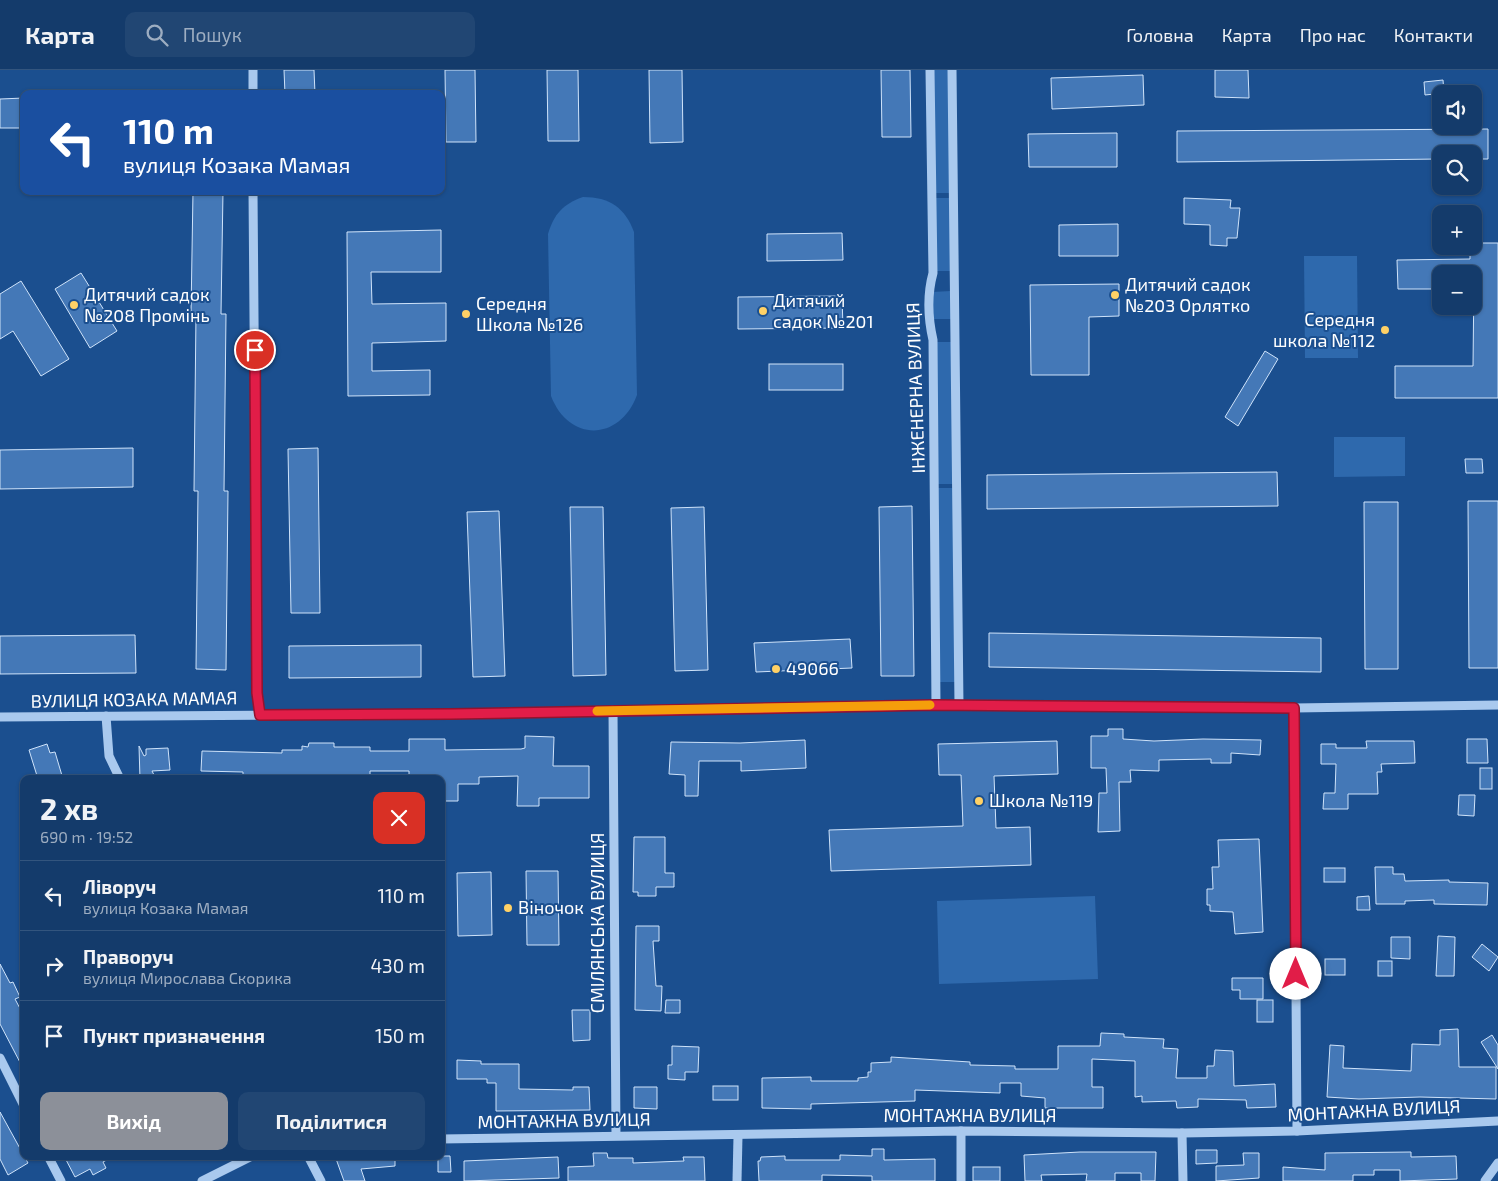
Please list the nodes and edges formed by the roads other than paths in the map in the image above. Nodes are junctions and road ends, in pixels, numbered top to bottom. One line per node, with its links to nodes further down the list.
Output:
1 (253, 70): 4 (street)
2 (930, 70): 6 (street, ІНЖЕНЕРНА ВУЛИЦЯ)
3 (952, 70): 7 (street)
4 (253, 90)
5 (253, 195): 11 (street)
6 (936, 705): 7 (street, ВУЛИЦЯ КОЗАКА МАМАЯ); 10 (street, ВУЛИЦЯ КОЗАКА МАМАЯ)
7 (958, 705): 9 (street, ВУЛИЦЯ КОЗАКА МАМАЯ)
8 (1498, 705): 9 (street, ВУЛИЦЯ КОЗАКА МАМАЯ)
9 (1294, 708): 19 (street)
10 (613, 710): 11 (street, ВУЛИЦЯ КОЗАКА МАМАЯ); 21 (street, СМІЛЯНСЬКА ВУЛИЦЯ)
11 (260, 715): 12 (street, ВУЛИЦЯ КОЗАКА МАМАЯ)
12 (106, 716): 13 (street, ВУЛИЦЯ КОЗАКА МАМАЯ); 14 (street)
13 (0, 717)
14 (118, 775)
15 (0, 1058): 16 (street)
16 (20, 1098)
17 (1498, 1122): 19 (street, МОНТАЖНА ВУЛИЦЯ)
18 (961, 1131): 20 (street, МОНТАЖНА ВУЛИЦЯ); 22 (street, МОНТАЖНА ВУЛИЦЯ); 32 (street)
19 (1297, 1131): 20 (street, МОНТАЖНА ВУЛИЦЯ)
20 (1182, 1133): 33 (street)
21 (616, 1135): 22 (street, МОНТАЖНА ВУЛИЦЯ); 23 (street, МОНТАЖНА ВУЛИЦЯ)
22 (738, 1136): 31 (street)
23 (445, 1140)
24 (50, 1160): 28 (street)
25 (244, 1160): 29 (street)
26 (310, 1160): 30 (street)
27 (1498, 1163): 34 (street)
28 (61, 1181)
29 (202, 1181)
30 (321, 1181)
31 (737, 1181)
32 (961, 1181)
33 (1183, 1181)
34 (1485, 1181)

